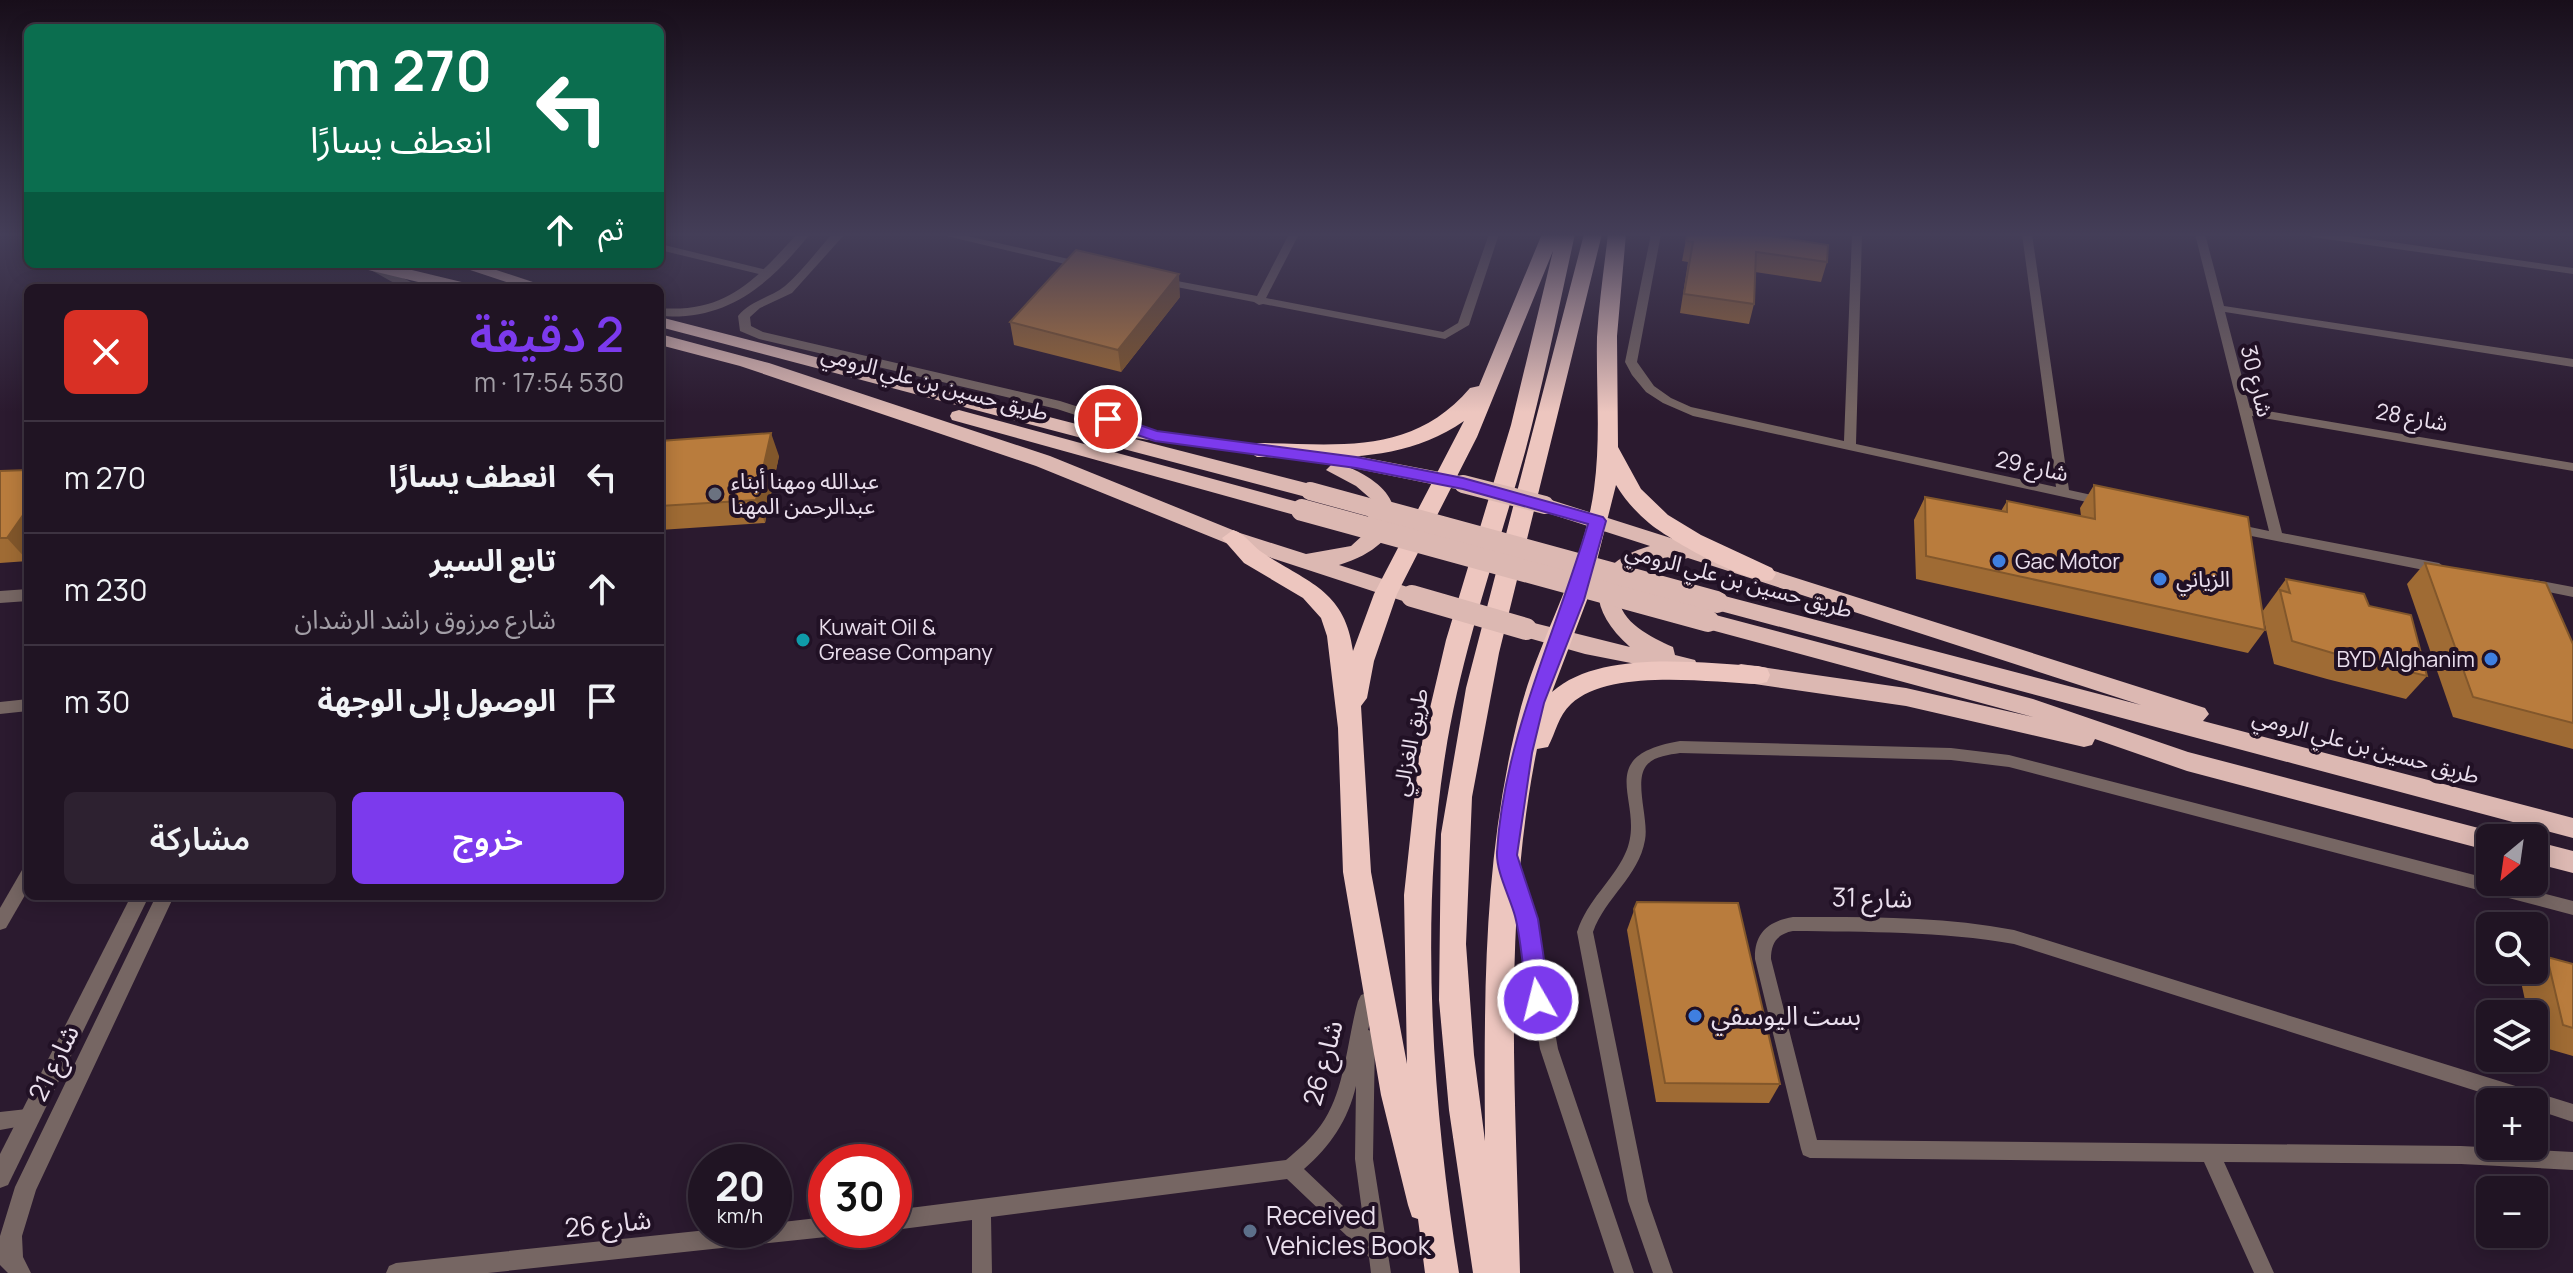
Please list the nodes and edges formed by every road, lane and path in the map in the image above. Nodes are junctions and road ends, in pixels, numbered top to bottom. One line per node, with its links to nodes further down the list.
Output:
1 (745, 293): 18 (street)
2 (755, 293): 15 (street)
3 (781, 293): 15 (street)
4 (1218, 293): 16 (street)
5 (1263, 293): 16 (street)
6 (1473, 293): 16 (street)
7 (1526, 293): 21 (highway)
8 (1552, 293): 81 (highway, طريق الغزالي)
9 (1595, 293): 86 (highway)
10 (1609, 293): 29 (highway)
11 (1644, 293): 27 (street, شارع 29)
12 (1855, 293): 27 (street)
13 (2035, 293): 33 (street)
14 (2214, 293): 17 (street, شارع 30)
15 (768, 300): 26 (street)
16 (1259, 302)
17 (2218, 308): 22 (street); 25 (street, شارع 30)
18 (664, 312)
19 (664, 323): 24 (highway, طريق حسين بن علي الرومي)
20 (664, 340): 23 (highway, طريق حسين بن علي الرومي)
21 (1501, 352): 28 (highway); 32 (highway)
22 (2573, 363)
23 (748, 365): 34 (highway, طريق حسين بن علي الرومي); 38 (highway)
24 (930, 393): 26 (highway); 34 (highway, طريق حسين بن علي الرومي)
25 (2244, 411): 31 (street, شارع 28); 39 (street, شارع 30)
26 (1155, 436): 28 (highway)
27 (1850, 447): 33 (street, شارع 29)
28 (1257, 450): 30 (highway)
29 (1609, 450): 36 (highway); 41 (highway)
30 (1310, 457): 32 (highway); 38 (highway)
31 (2573, 467)
32 (1453, 482): 36 (highway, bridge); 43 (highway)
33 (2063, 493): 35 (street, شارع 29)
34 (1306, 501): 49 (highway, طريق حسين بن علي الرومي, bridge)
35 (2124, 506)
36 (1597, 521): 41 (highway); 50 (highway)
37 (2216, 525): 39 (street)
38 (1233, 538): 43 (highway); 54 (highway)
39 (2277, 538): 40 (street)
40 (2447, 569)
41 (1764, 574): 51 (highway); 56 (highway)
42 (2510, 580): 44 (street)
43 (1386, 589): 50 (highway, bridge); 54 (highway)
44 (2573, 592)
45 (24, 595): 46 (street)
46 (0, 597)
47 (24, 602): 48 (street)
48 (0, 604)
49 (1713, 611): 55 (highway, طريق حسين بن علي الرومي); 56 (highway, طريق حسين بن علي الرومي)
50 (1559, 639): 51 (highway); 57 (highway)
51 (1758, 675): 55 (highway); 57 (highway)
52 (24, 705): 53 (street)
53 (0, 708)
54 (1351, 728): 68 (highway)
55 (2187, 761): 59 (highway, طريق حسين بن علي الرومي)
56 (2357, 771): 58 (highway, طريق حسين بن علي الرومي)
57 (1515, 807): 60 (highway)
58 (2573, 828)
59 (2476, 837)
60 (1507, 855): 87 (highway); 88 (street)
61 (2548, 856): 62 (highway)
62 (2573, 862)
63 (24, 882): 67 (street)
64 (138, 900): 71 (street, شارع 21)
65 (163, 900): 82 (street, شارع 21)
66 (2573, 908): 89 (street)
67 (0, 923)
68 (1372, 957): 69 (street); 81 (highway)
69 (1367, 1001): 75 (street, شارع 26); 80 (street)
70 (2573, 1113): 73 (street, شارع 31)
71 (27, 1118): 72 (street); 76 (street, شارع 21)
72 (0, 1121)
73 (2210, 1153): 74 (street, شارع 31); 90 (street)
74 (2573, 1161)
75 (1290, 1169): 77 (street); 80 (street)
76 (0, 1177)
77 (981, 1211): 78 (street); 84 (street)
78 (912, 1218)
79 (808, 1229): 83 (street, شارع 26)
80 (1378, 1252): 85 (street)
81 (1440, 1258)
82 (11, 1261)
83 (396, 1273)
84 (982, 1273)
85 (1381, 1273)
86 (1490, 1273)
87 (1503, 1273)
88 (1624, 1273)
89 (1663, 1273)
90 (2264, 1273)

